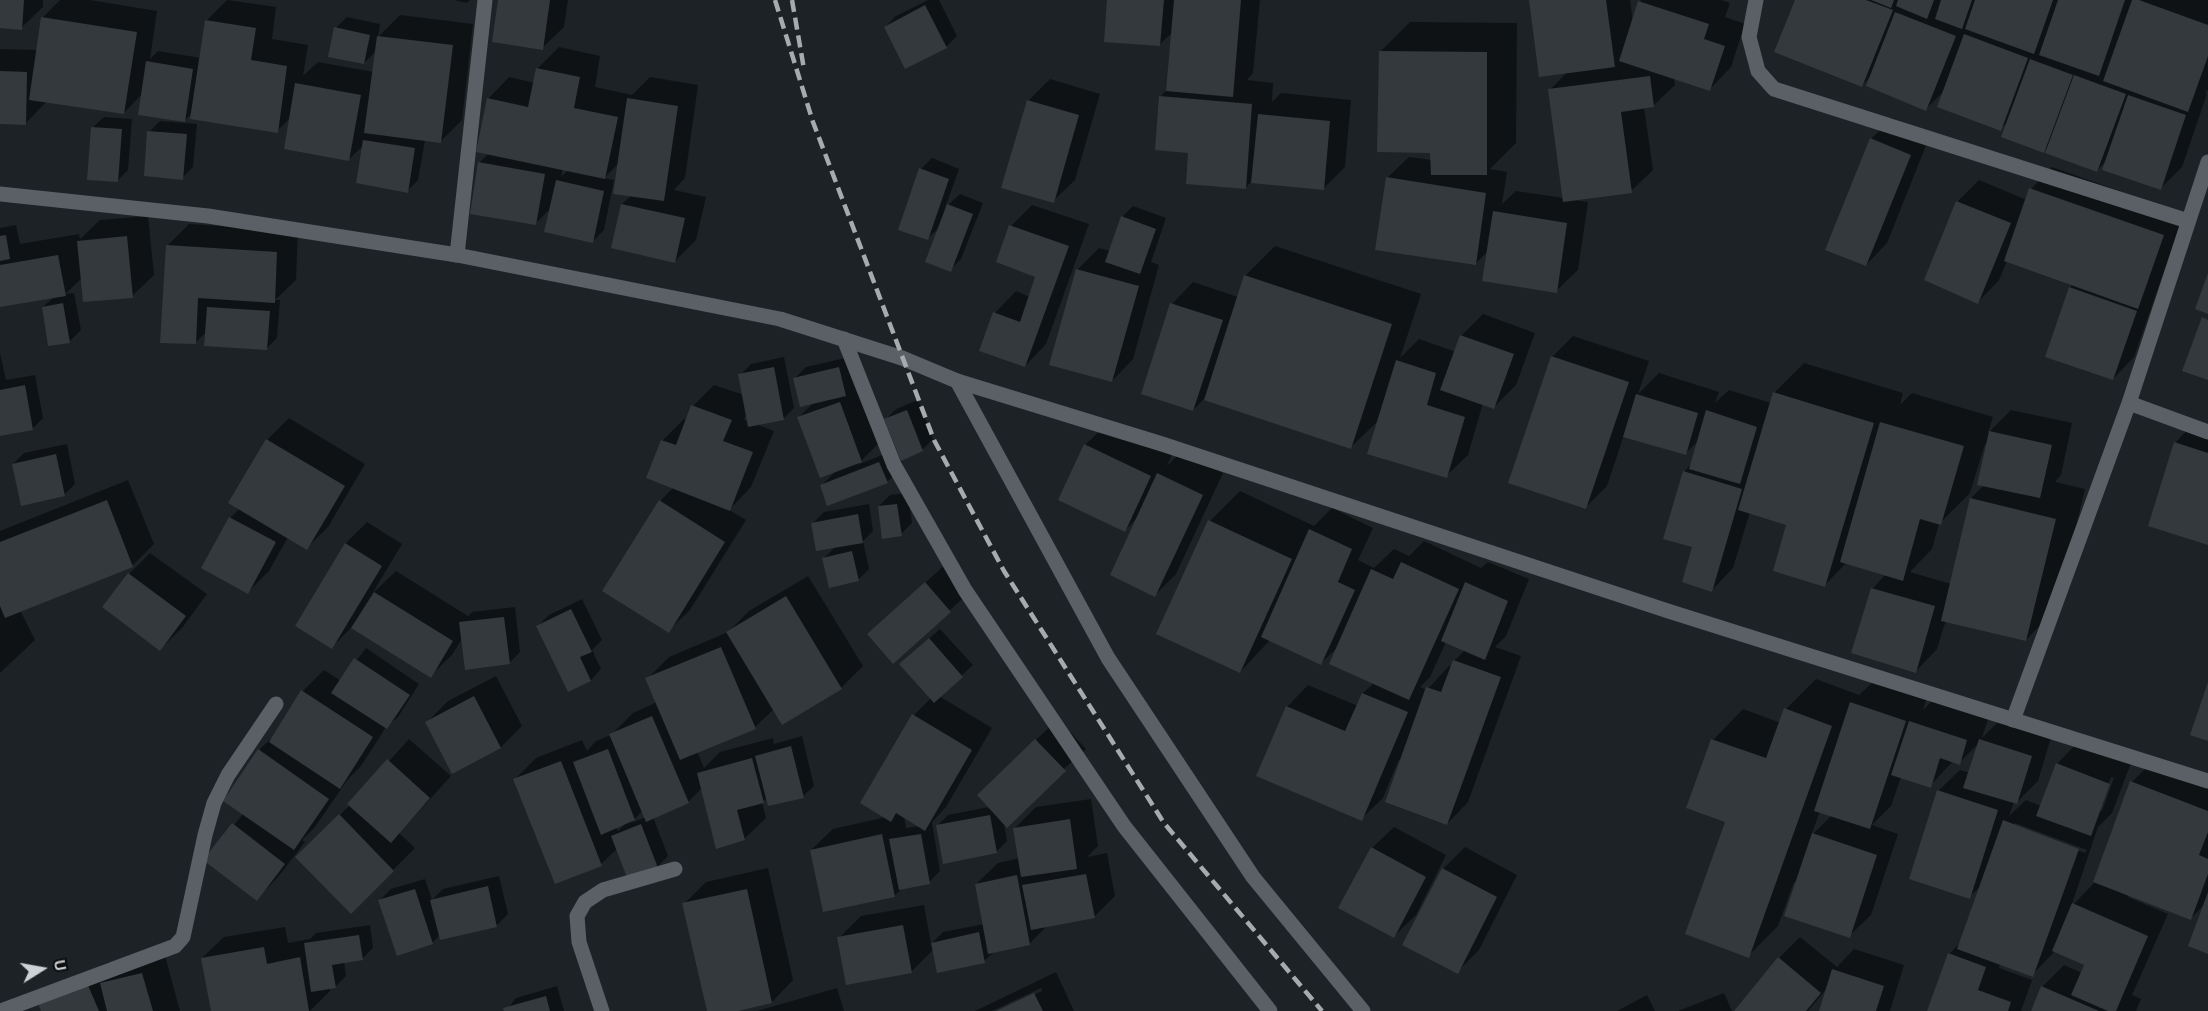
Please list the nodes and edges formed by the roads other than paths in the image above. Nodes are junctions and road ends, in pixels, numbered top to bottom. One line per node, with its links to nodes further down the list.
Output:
1 (485, 0): 6 (street)
2 (1756, 0): 5 (street)
3 (2208, 162): 5 (street)
4 (0, 194): 6 (street)
5 (2188, 222): 9 (street)
6 (457, 255): 7 (street)
7 (844, 339): 8 (street); 17 (street)
8 (957, 381): 12 (street); 18 (street)
9 (2129, 403): 10 (street); 12 (street)
10 (2208, 432)
11 (276, 704): 15 (street)
12 (2013, 720): 13 (street)
13 (2208, 782)
14 (675, 869): 16 (street)
15 (1, 1011)
16 (602, 1011)
17 (1270, 1011)
18 (1363, 1011)

